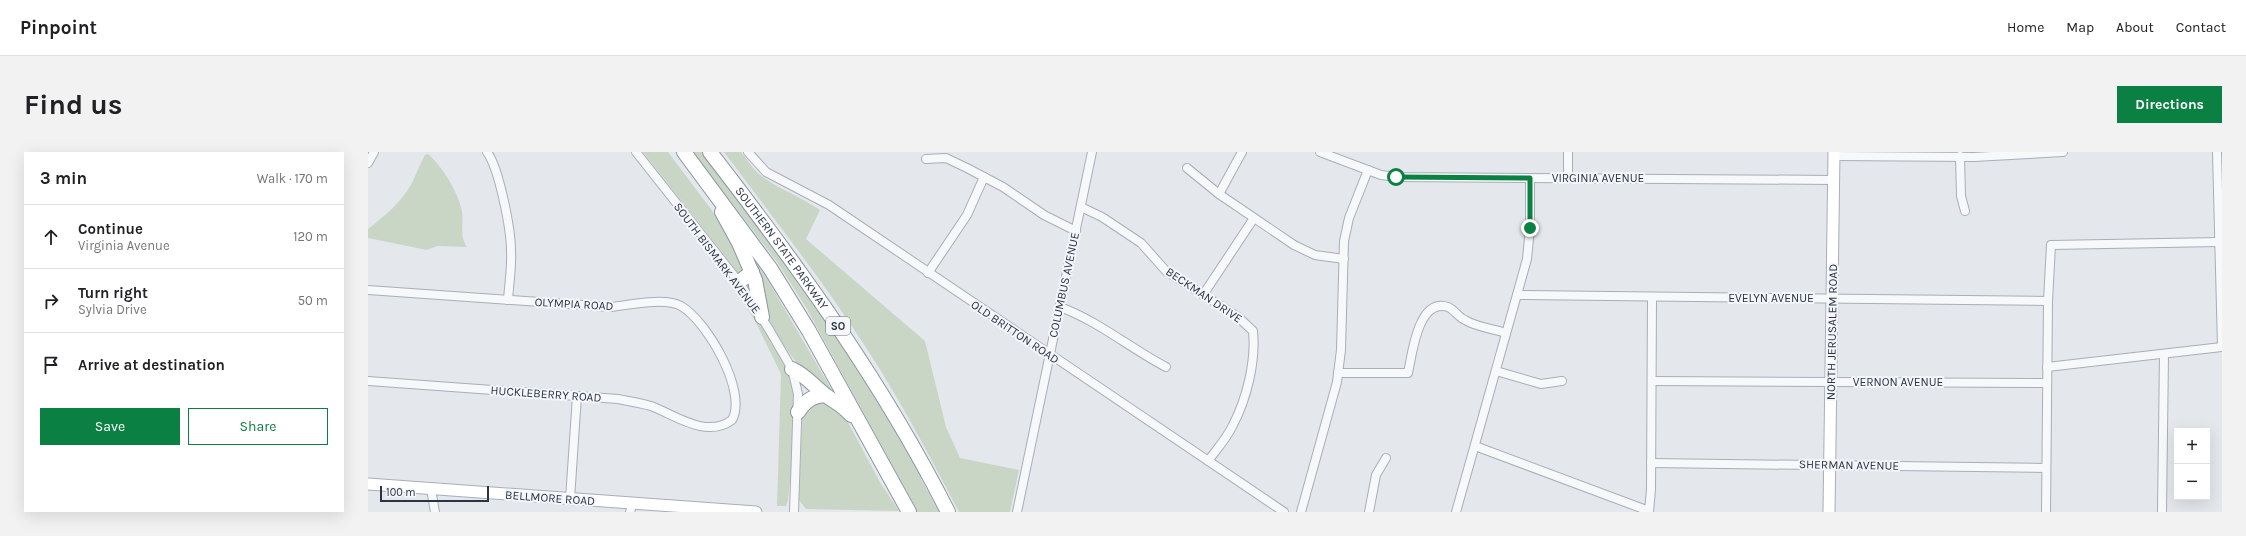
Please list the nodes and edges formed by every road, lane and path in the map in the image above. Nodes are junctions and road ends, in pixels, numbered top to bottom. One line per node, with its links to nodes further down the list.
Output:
1 (374, 152): 16 (street)
2 (486, 152): 39 (street)
3 (636, 152): 33 (street, SOUTH BISMARK AVENUE)
4 (684, 152): 19 (highway, SOUTHERN STATE PARKWAY / SO)
5 (710, 152): 78 (highway, SOUTHERN STATE PARKWAY / SO)
6 (748, 152): 32 (street, OLD BRITTON ROAD)
7 (1092, 152): 25 (street, COLUMBUS AVENUE)
8 (1242, 152): 24 (street)
9 (1320, 152): 18 (street, VIRGINIA AVENUE)
10 (1568, 152): 22 (street)
11 (2062, 152): 14 (street)
12 (2217, 152): 29 (street)
13 (1834, 154): 14 (street); 23 (main road, NORTH JERUSALEM ROAD)
14 (1960, 156): 26 (street)
15 (926, 158): 20 (street)
16 (368, 163)
17 (1187, 168): 24 (street)
18 (1368, 170): 21 (street, VIRGINIA AVENUE); 30 (street)
19 (703, 177): 31 (highway); 61 (highway, SOUTHERN STATE PARKWAY / SO)
20 (984, 177): 28 (street); 32 (street)
21 (1530, 178): 22 (street, VIRGINIA AVENUE); 36 (street)
22 (1568, 178): 23 (street, VIRGINIA AVENUE)
23 (1833, 180): 38 (main road, NORTH JERUSALEM ROAD)
24 (1219, 194): 27 (street)
25 (1081, 207): 28 (street, COLUMBUS AVENUE); 35 (street, BECKMAN DRIVE)
26 (1965, 211)
27 (1254, 218): 30 (street); 35 (street)
28 (1076, 231): 41 (street, COLUMBUS AVENUE)
29 (2219, 242): 40 (street); 44 (street)
30 (1344, 259): 51 (street)
31 (752, 272): 33 (highway); 42 (highway)
32 (928, 273): 46 (street, OLD BRITTON ROAD)
33 (738, 282): 42 (street, SOUTH BISMARK AVENUE)
34 (368, 290): 39 (street, OLYMPIA ROAD)
35 (1202, 294): 64 (street, BECKMAN DRIVE)
36 (1517, 295): 37 (street, EVELYN AVENUE); 43 (street)
37 (1652, 298): 38 (street, EVELYN AVENUE); 52 (street)
38 (1833, 299): 40 (street, EVELYN AVENUE); 55 (main road, NORTH JERUSALEM ROAD)
39 (508, 300): 60 (street, OLYMPIA ROAD)
40 (2048, 302): 48 (street)
41 (1060, 307): 46 (street, COLUMBUS AVENUE); 47 (street)
42 (762, 317): 49 (street, SOUTH BISMARK AVENUE)
43 (1506, 333): 50 (street); 51 (street)
44 (2222, 347): 45 (street)
45 (2164, 354): 48 (street); 86 (street)
46 (1050, 356): 64 (street, OLD BRITTON ROAD); 79 (street, COLUMBUS AVENUE)
47 (1166, 367)
48 (2048, 367): 56 (street)
49 (792, 369): 57 (highway); 59 (street, SOUTH BISMARK AVENUE)
50 (1496, 371): 54 (street); 62 (street)
51 (1338, 373): 81 (street)
52 (1652, 380): 55 (street, VERNON AVENUE); 65 (street)
53 (368, 381): 58 (street, HUCKLEBERRY ROAD)
54 (1562, 381)
55 (1831, 382): 56 (street, VERNON AVENUE); 66 (main road, NORTH JERUSALEM ROAD)
56 (2047, 383): 67 (street)
57 (825, 395): 59 (highway); 61 (highway)
58 (577, 396): 60 (street, HUCKLEBERRY ROAD); 70 (street)
59 (798, 412): 76 (street, SOUTH BISMARK AVENUE)
60 (719, 426)
61 (866, 434): 77 (highway, SOUTHERN STATE PARKWAY / SO)
62 (1475, 446): 73 (street); 83 (street)
63 (1386, 458): 82 (street)
64 (1208, 461): 80 (street, OLD BRITTON ROAD)
65 (1651, 463): 66 (street, SHERMAN AVENUE); 73 (street)
66 (1829, 465): 67 (street, SHERMAN AVENUE); 84 (main road, NORTH JERUSALEM ROAD)
67 (2046, 468): 85 (street)
68 (368, 484): 69 (main road, BELLMORE ROAD)
69 (431, 489): 70 (main road, BELLMORE ROAD); 74 (street)
70 (570, 499): 71 (main road, BELLMORE ROAD)
71 (631, 508): 72 (main road, BELLMORE ROAD)
72 (692, 510): 75 (main road, BELLMORE ROAD)
73 (1649, 511)
74 (434, 512)
75 (756, 512)
76 (794, 512)
77 (909, 512)
78 (948, 512)
79 (1017, 512)
80 (1284, 512)
81 (1301, 512)
82 (1369, 512)
83 (1456, 512)
84 (1829, 512)
85 (2046, 512)
86 (2162, 512)

